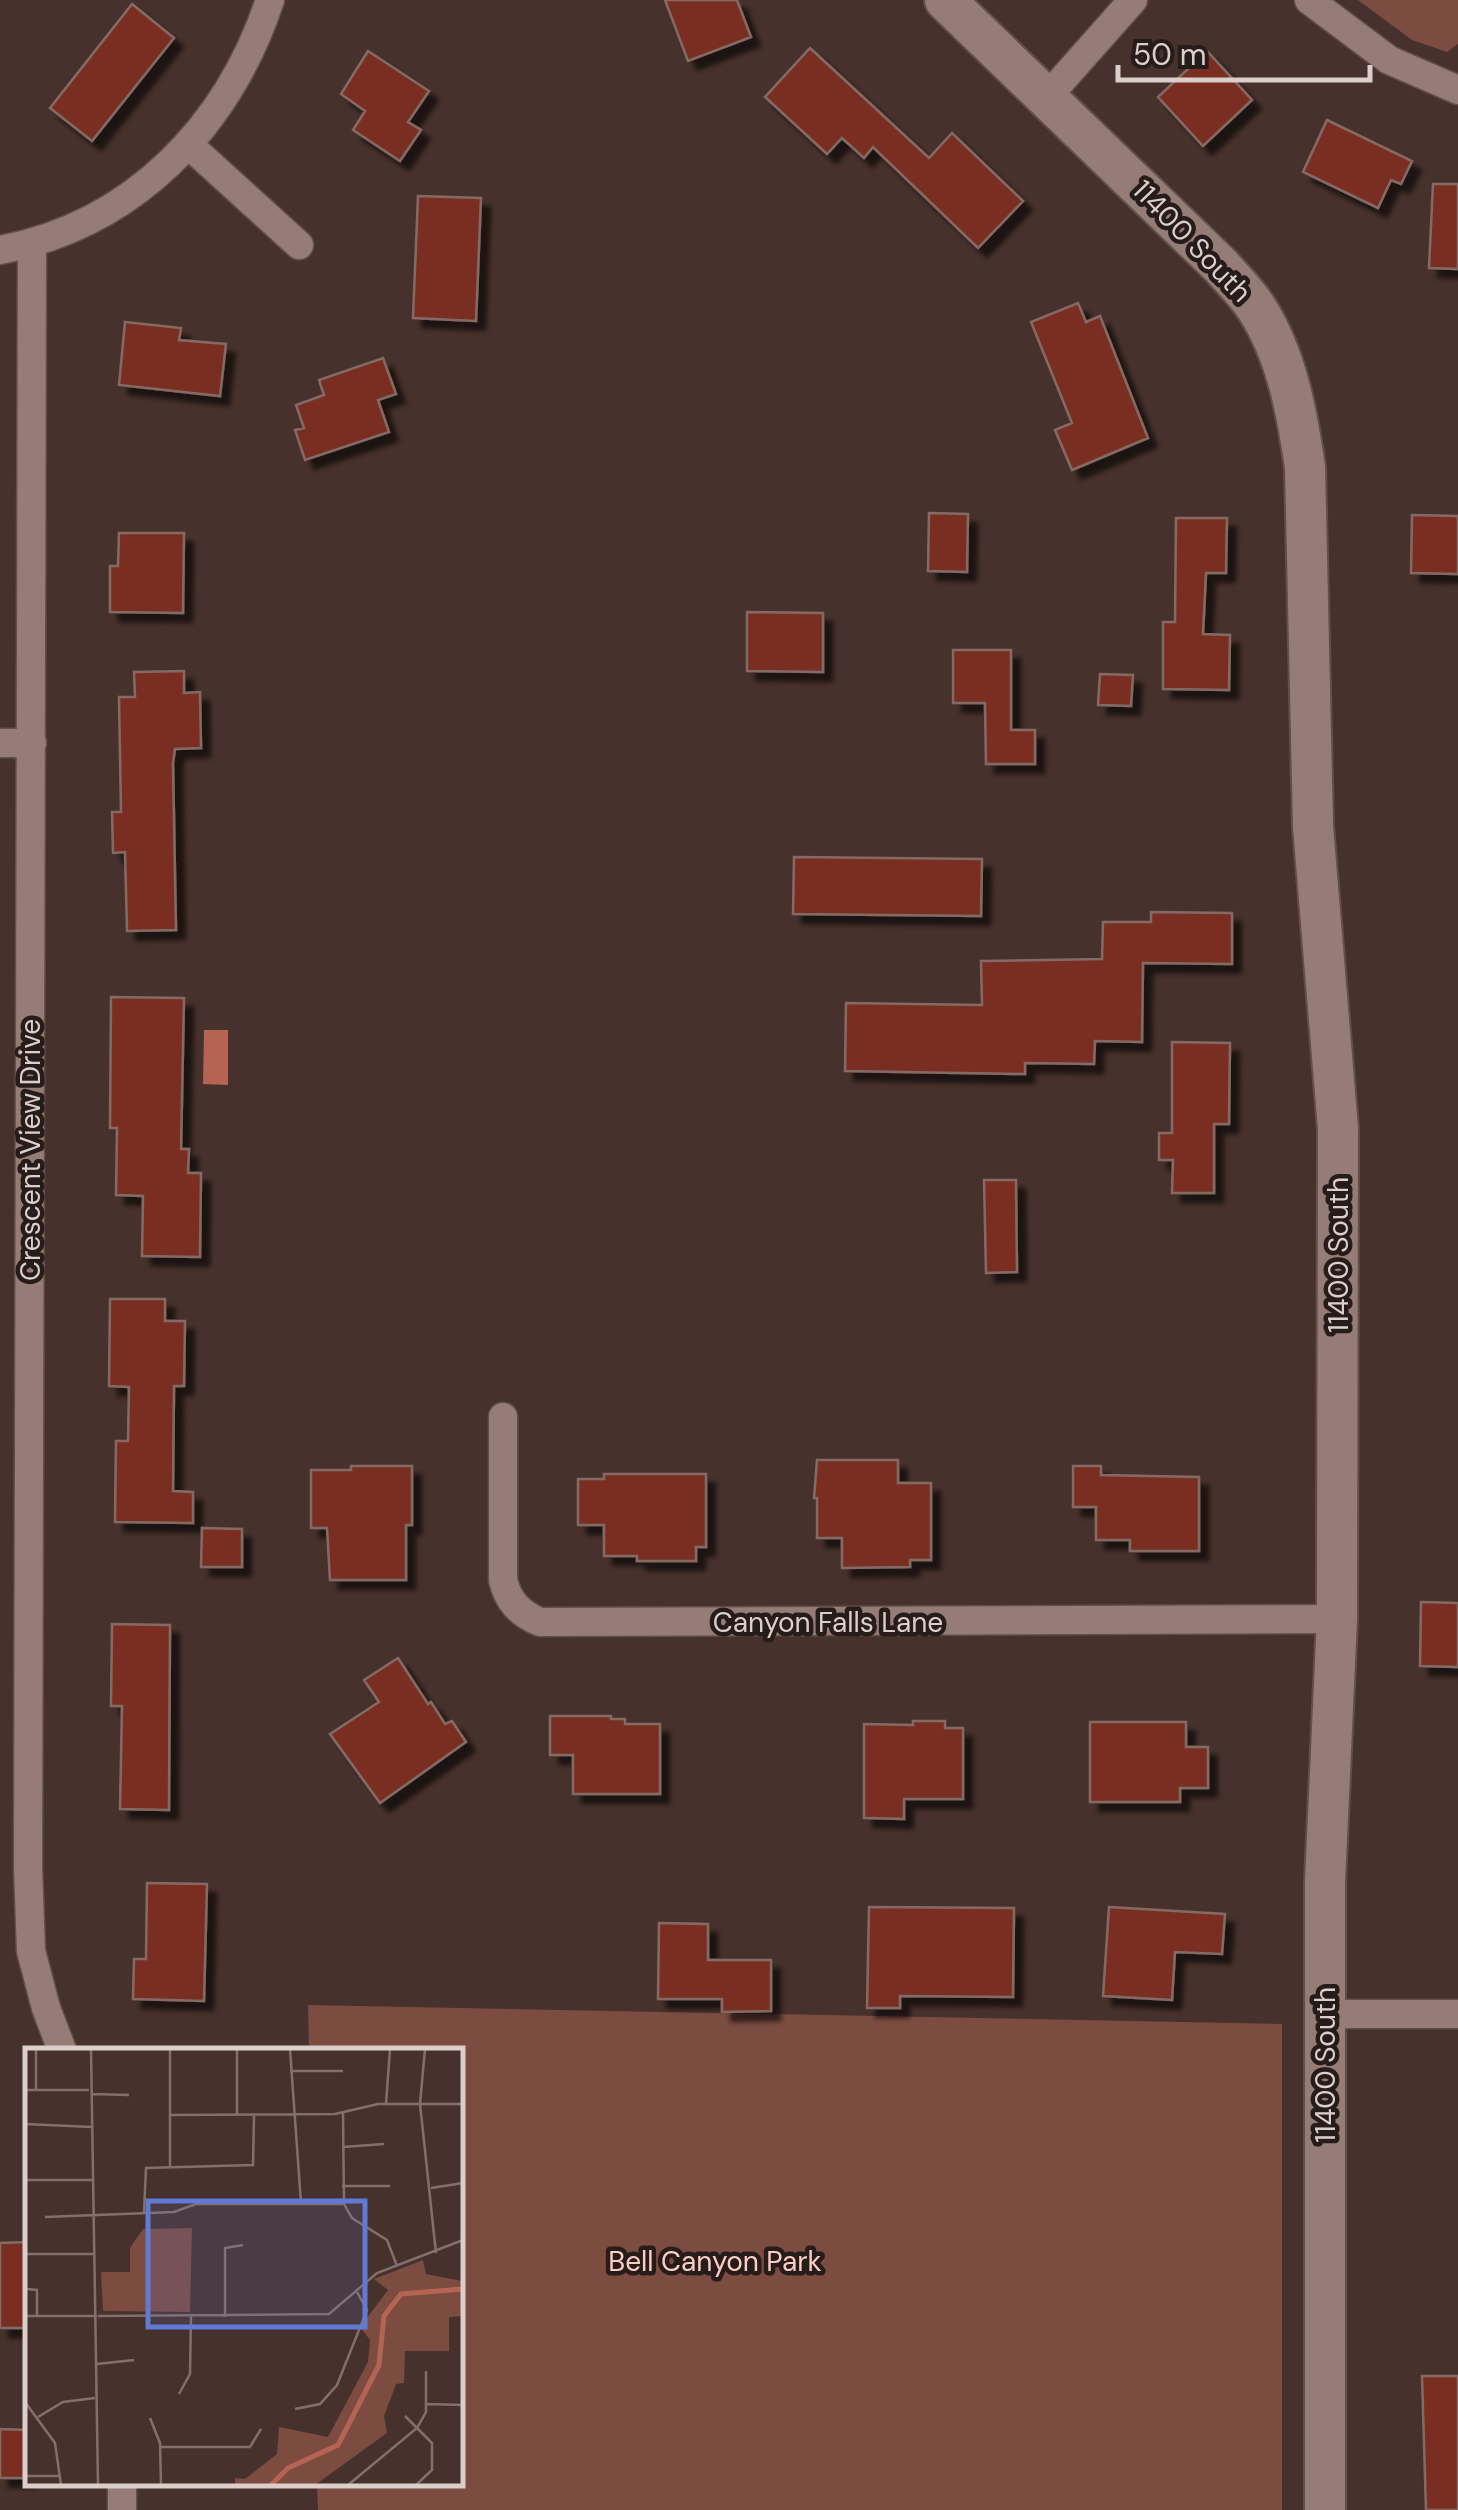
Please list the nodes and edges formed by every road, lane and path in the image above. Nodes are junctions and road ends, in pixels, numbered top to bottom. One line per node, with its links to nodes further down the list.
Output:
1 (270, 0): 7 (street)
2 (945, 0): 6 (street, 11400 South)
3 (1133, 0): 6 (street)
4 (1309, 0): 5 (street)
5 (1458, 90)
6 (1047, 97): 14 (street, 11400 South)
7 (190, 146): 8 (street); 9 (street)
8 (32, 244): 10 (street); 12 (street, Crescent View Drive)
9 (299, 245)
10 (0, 250)
11 (0, 743): 12 (street)
12 (32, 743): 17 (street, Crescent View Drive)
13 (503, 1417): 14 (street, Canyon Falls Lane)
14 (1337, 1618): 15 (street, 11400 South)
15 (1326, 2014): 16 (street); 18 (street, 11400 South)
16 (1458, 2014)
17 (61, 2048)
18 (1325, 2510)

